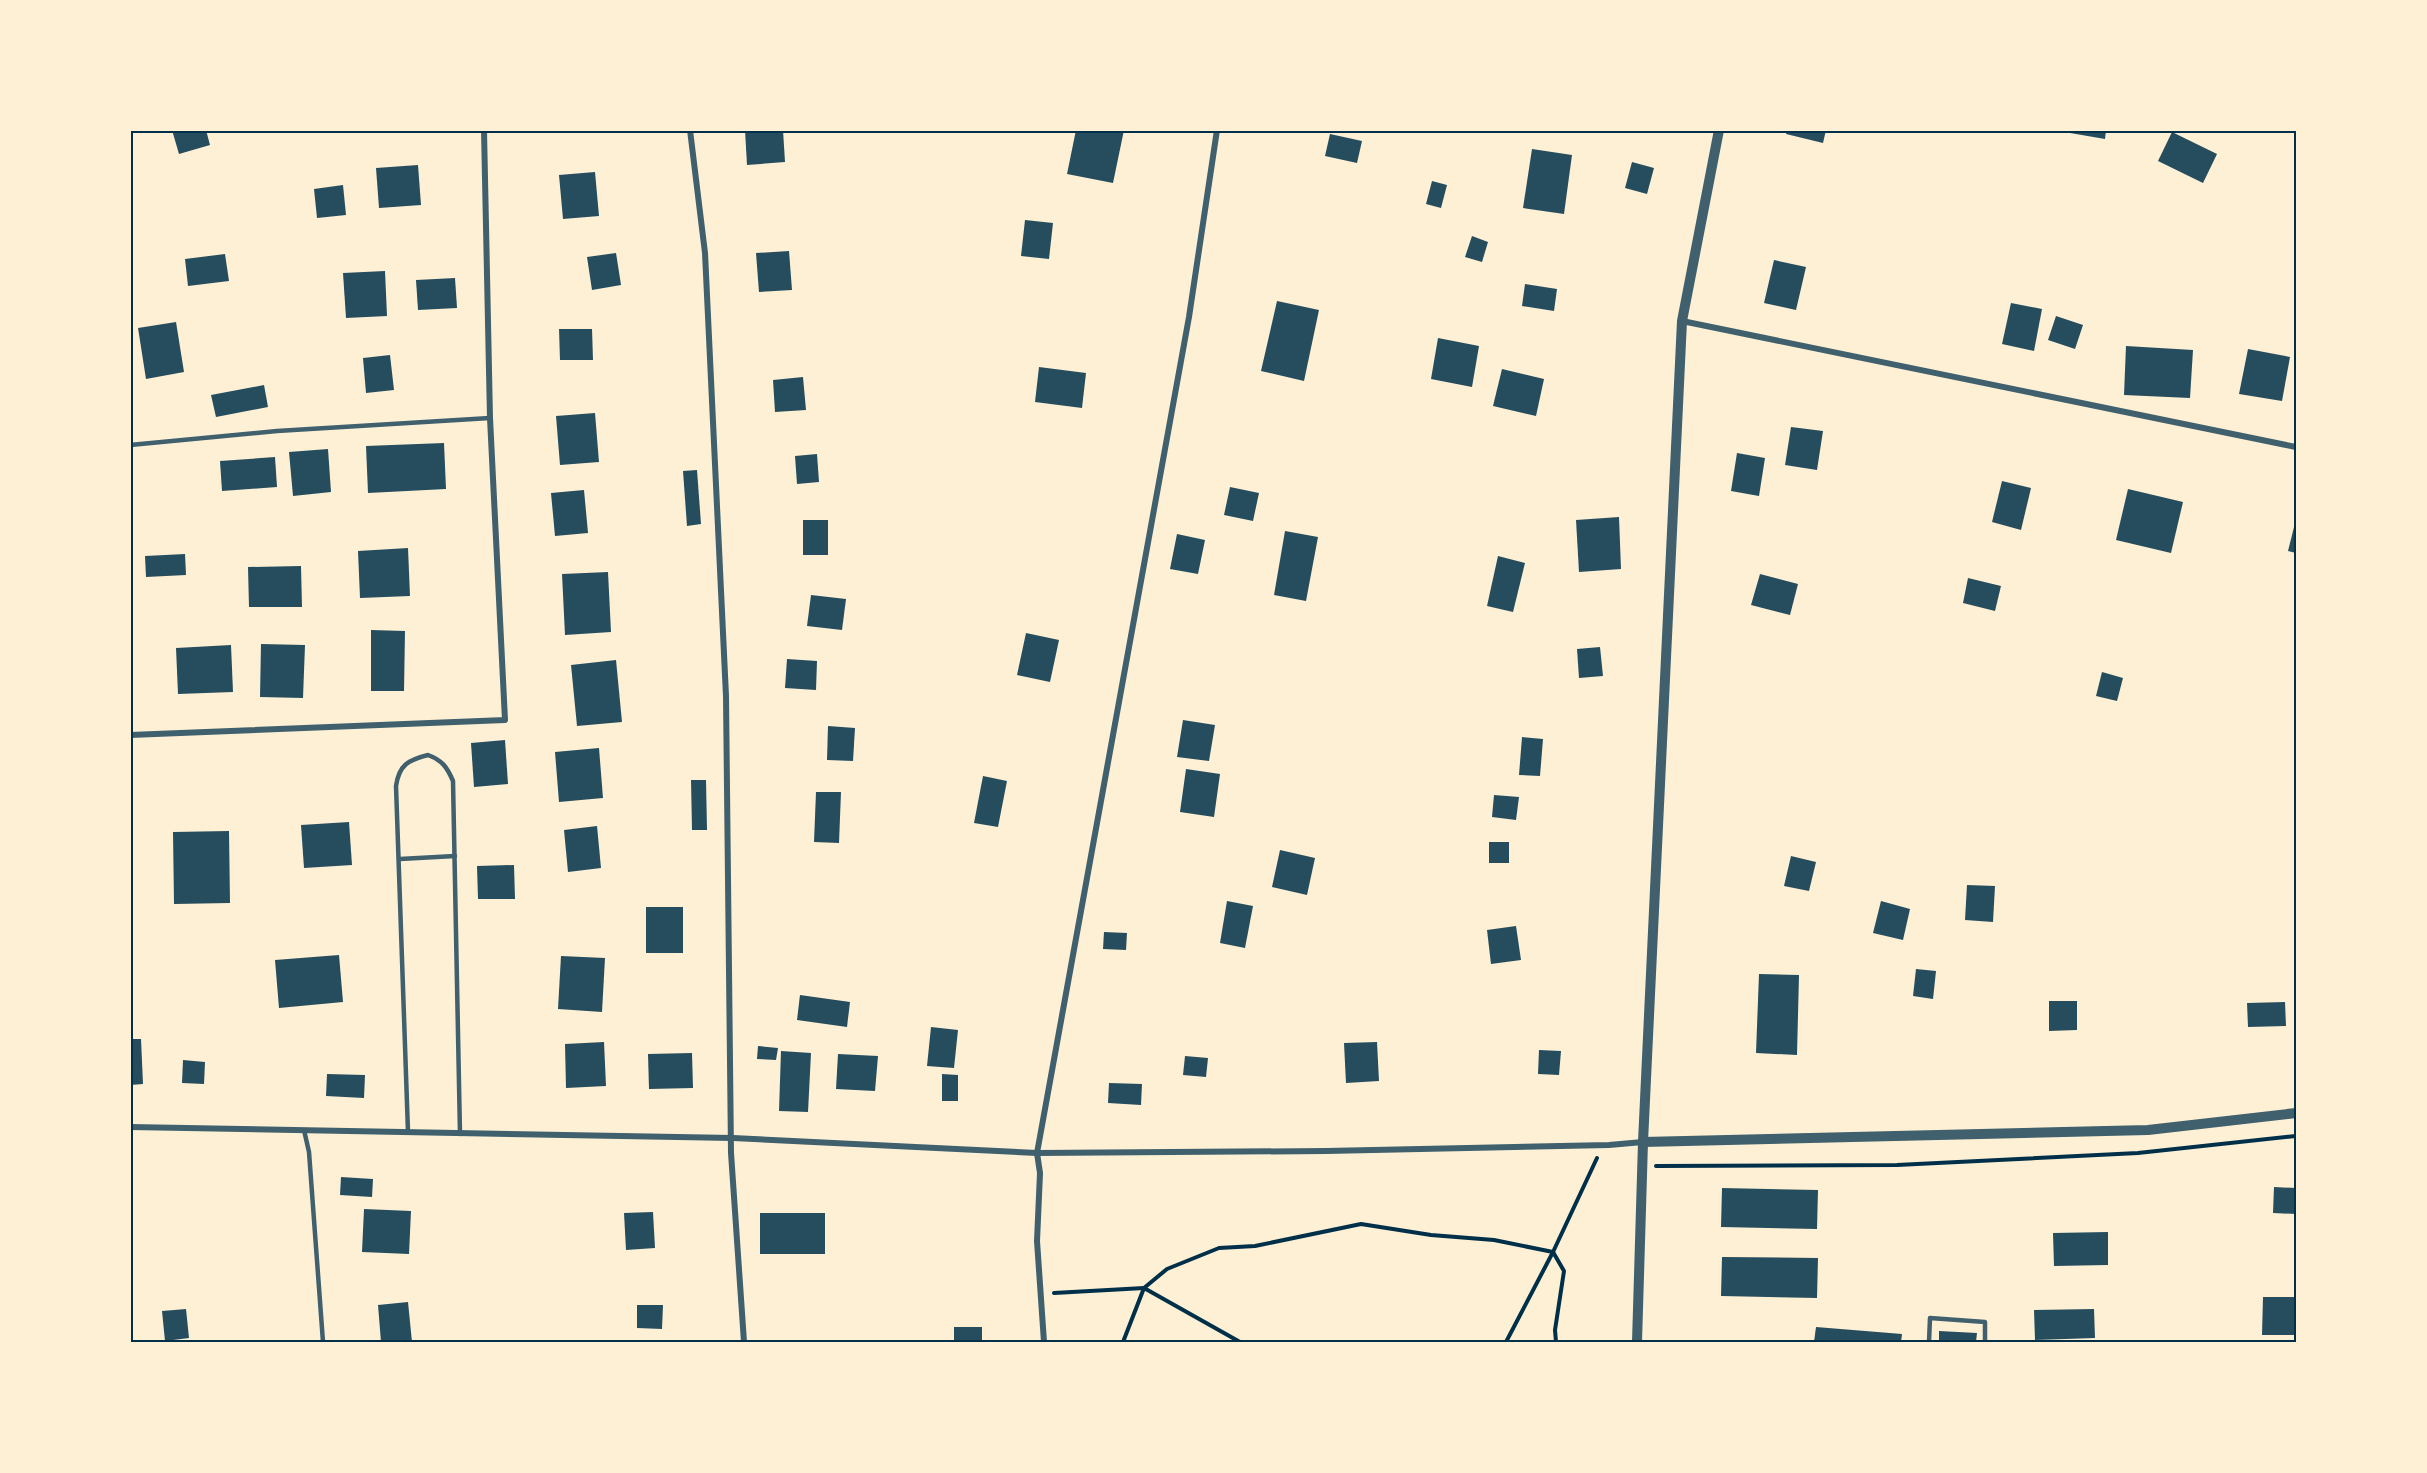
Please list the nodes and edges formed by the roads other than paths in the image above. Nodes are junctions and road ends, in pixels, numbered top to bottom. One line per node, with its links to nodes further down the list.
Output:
1 (484, 130): 6 (street)
2 (690, 130): 17 (street)
3 (1217, 130): 19 (street)
4 (1719, 130): 5 (street)
5 (1682, 321): 8 (street); 18 (street)
6 (490, 418): 7 (lane); 9 (street)
7 (130, 445)
8 (2296, 447)
9 (130, 735)
10 (455, 856): 11 (lane); 11 (lane); 16 (lane)
11 (400, 859): 15 (lane)
12 (2296, 1113): 18 (street)
13 (130, 1127): 14 (street)
14 (304, 1130): 15 (street); 20 (lane)
15 (408, 1132): 16 (street)
16 (460, 1134): 17 (street)
17 (732, 1138): 19 (street); 21 (street)
18 (1643, 1142): 19 (street); 23 (street)
19 (1037, 1153): 22 (street)
20 (323, 1342)
21 (744, 1342)
22 (1044, 1342)
23 (1637, 1342)
24 (1929, 1342): 25 (lane)
25 (1985, 1342)

